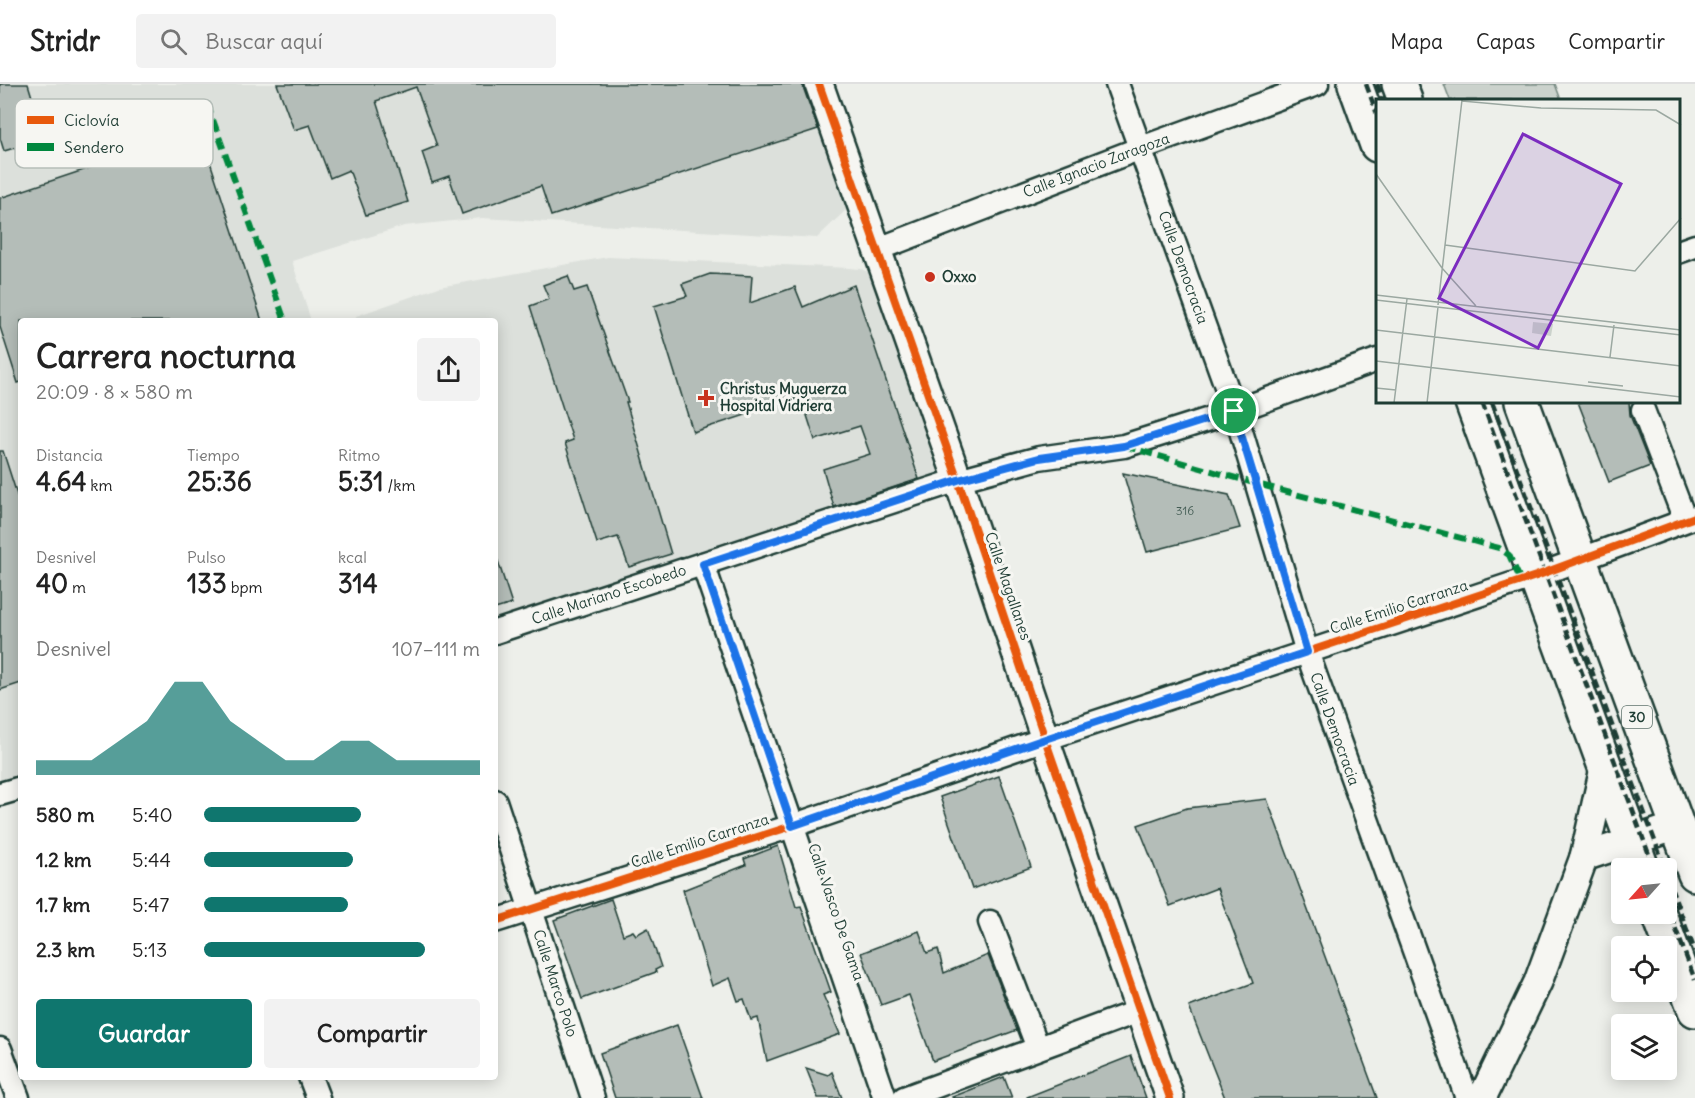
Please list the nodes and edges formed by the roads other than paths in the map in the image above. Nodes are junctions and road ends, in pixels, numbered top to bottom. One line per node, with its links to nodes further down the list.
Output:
1 (819, 84): 10 (street, Calle Magallanes)
2 (1117, 84): 8 (street, Calle Democracia)
3 (1317, 84): 8 (street, Calle Ignacio Zaragoza)
4 (1355, 84): 7 (main road)
5 (1399, 84): 6 (main road)
6 (1405, 99)
7 (1376, 142)
8 (1141, 148): 10 (street, Calle Ignacio Zaragoza); 16 (street, Calle Democracia)
9 (1695, 246): 11 (street)
10 (876, 250): 17 (street, Calle Magallanes)
11 (1680, 251)
12 (1376, 360): 16 (street, Calle Mariano Escobedo)
13 (1473, 404): 21 (main road)
14 (1523, 404): 19 (main road, 30)
15 (1642, 410): 18 (street)
16 (1234, 411): 17 (street, Calle Mariano Escobedo); 23 (street, Calle Democracia)
17 (958, 480): 20 (street, Calle Mariano Escobedo); 24 (street, Calle Magallanes)
18 (1690, 519): 19 (street, Calle Emilio Carranza)
19 (1579, 559): 21 (street, Calle Emilio Carranza); 29 (main road, 30)
20 (703, 564): 22 (street, Calle Mariano Escobedo); 30 (street, Calle Vasco De Gama)
21 (1536, 576): 23 (street, Calle Emilio Carranza); 25 (main road)
22 (498, 631)
23 (1307, 652): 24 (street, Calle Emilio Carranza); 49 (street, Calle Democracia)
24 (1045, 739): 30 (street, Calle Emilio Carranza); 39 (street, Calle Magallanes)
25 (1605, 764): 31 (main road); 32 (street)
26 (18, 789): 27 (street)
27 (0, 794)
28 (498, 810): 34 (street, Calle Marco Polo)
29 (1686, 823): 31 (street); 33 (main road, 30)
30 (792, 826): 34 (street, Calle Emilio Carranza); 46 (street, Calle Vasco De Gama)
31 (1637, 855): 32 (street)
32 (1584, 857): 50 (street)
33 (1695, 874)
34 (530, 910): 35 (street, Calle Emilio Carranza); 45 (street, Calle Marco Polo)
35 (498, 920)
36 (990, 922): 40 (street)
37 (1663, 924): 38 (main road)
38 (1695, 1010)
39 (1139, 1011): 40 (street); 48 (street, Calle Magallanes)
40 (1038, 1048): 47 (street)
41 (0, 1049): 43 (street)
42 (311, 1080): 44 (street)
43 (15, 1086)
44 (318, 1098)
45 (593, 1098)
46 (885, 1098)
47 (904, 1098)
48 (1170, 1098)
49 (1467, 1098)
50 (1482, 1098)

